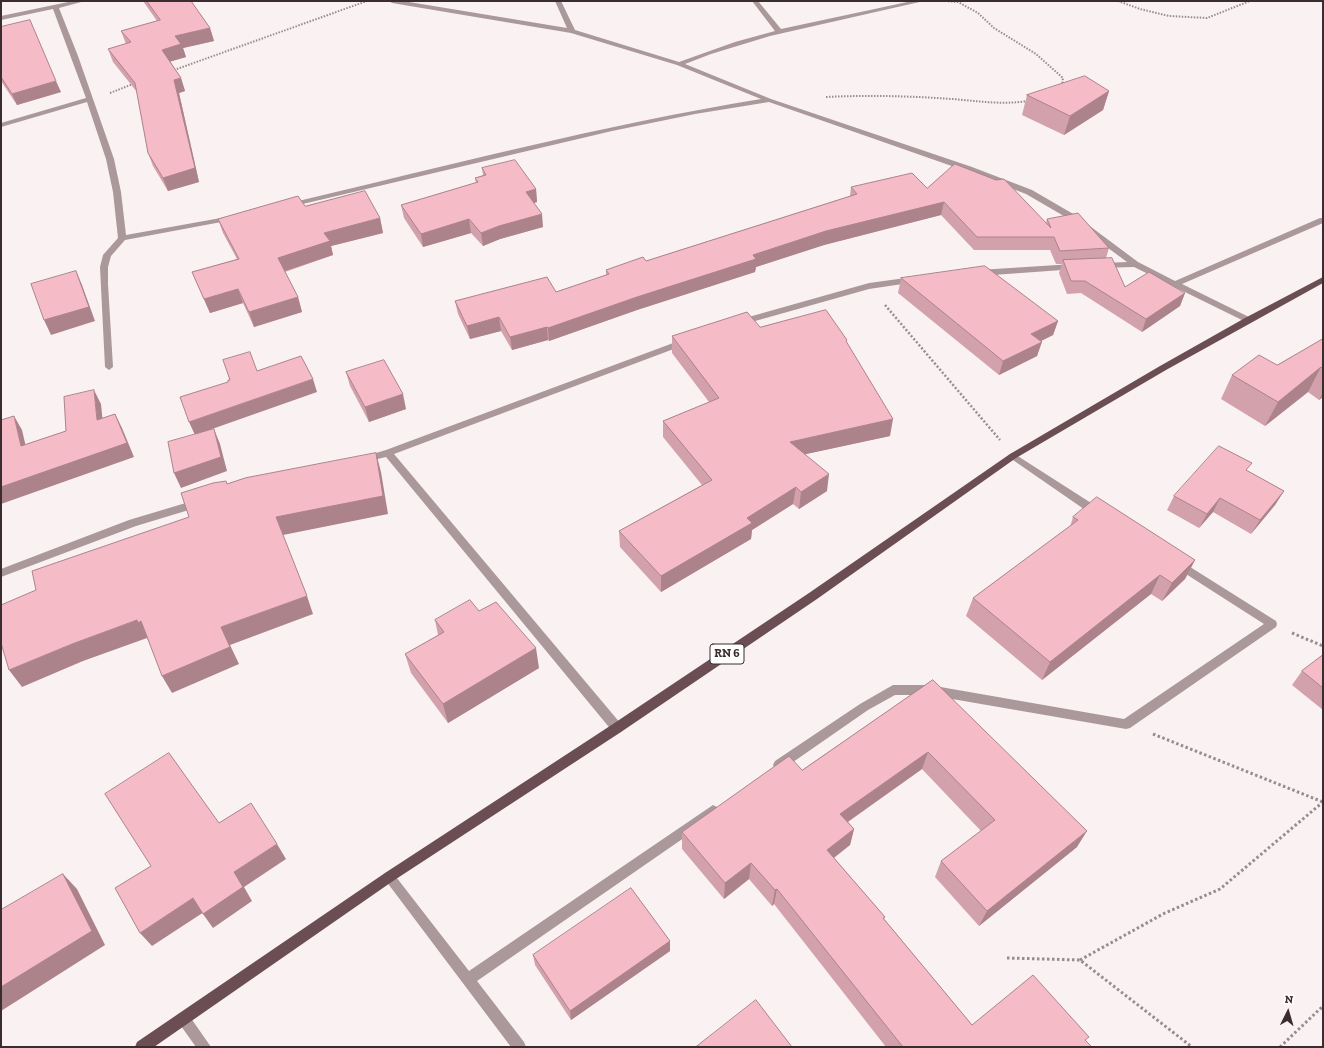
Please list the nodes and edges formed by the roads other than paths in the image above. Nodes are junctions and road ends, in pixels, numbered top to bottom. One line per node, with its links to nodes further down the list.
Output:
1 (82, 1): 6 (street)
2 (392, 1): 8 (street)
3 (558, 1): 8 (street)
4 (756, 1): 9 (street)
5 (921, 1): 9 (street)
6 (56, 6): 7 (street); 11 (street)
7 (1, 18)
8 (572, 31): 10 (street)
9 (779, 31): 10 (street)
10 (679, 64): 12 (street)
11 (90, 99): 13 (street); 17 (street)
12 (769, 100): 14 (street); 18 (street)
13 (1, 125)
14 (282, 207)
15 (244, 215): 17 (street)
16 (1323, 220): 24 (street)
17 (122, 238): 28 (street)
18 (1136, 264): 19 (street); 24 (street)
19 (1096, 266)
20 (1080, 267): 21 (street)
21 (973, 273)
22 (921, 279): 26 (street)
23 (1323, 280): 25 (main road, RN 6)
24 (1175, 284): 25 (street)
25 (1248, 320): 30 (main road, RN 6)
26 (730, 326)
27 (694, 339): 29 (street)
28 (110, 366)
29 (388, 453): 31 (street); 36 (street)
30 (1013, 456): 33 (street); 36 (main road, RN 6)
31 (358, 460)
32 (208, 501): 35 (street)
33 (1107, 519)
34 (1173, 561): 37 (street)
35 (1, 573)
36 (617, 728): 39 (main road, RN 6)
37 (767, 774)
38 (721, 805): 40 (street)
39 (389, 877): 40 (street); 41 (main road, RN 6)
40 (467, 980): 44 (street)
41 (183, 1019): 42 (main road, RN 6); 43 (street)
42 (142, 1047)
43 (204, 1047)
44 (519, 1047)

